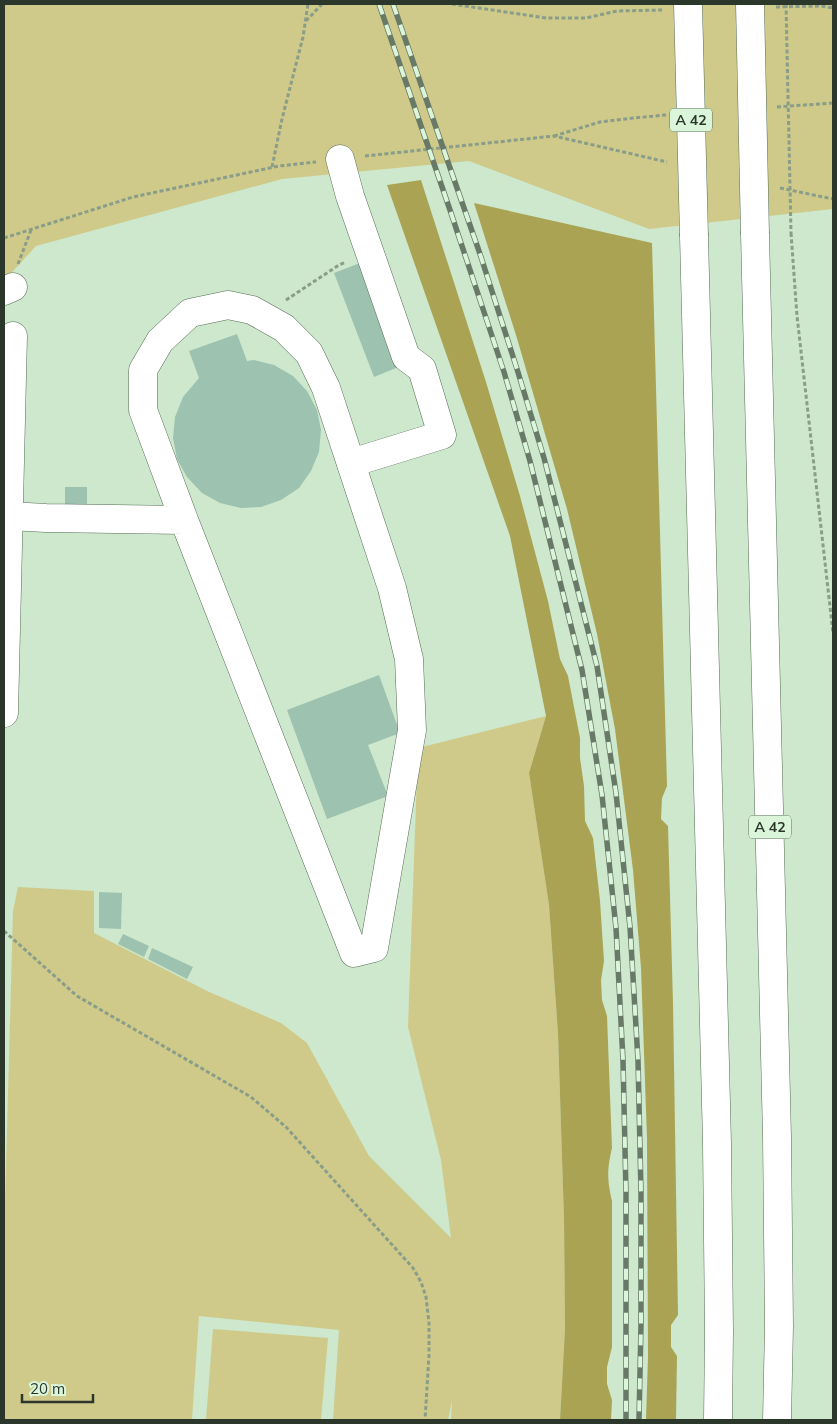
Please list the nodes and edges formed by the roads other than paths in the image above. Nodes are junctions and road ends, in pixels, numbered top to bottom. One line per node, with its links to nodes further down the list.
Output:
1 (761, 5): 10 (main road, A 42, bridge)
2 (677, 7): 9 (main road, A 42, bridge)
3 (340, 159): 5 (main road)
4 (13, 336): 6 (main road)
5 (351, 463): 7 (main road); 7 (main road)
6 (8, 516): 7 (main road); 8 (main road)
7 (184, 520)
8 (4, 712)
9 (718, 1420)
10 (777, 1420)

